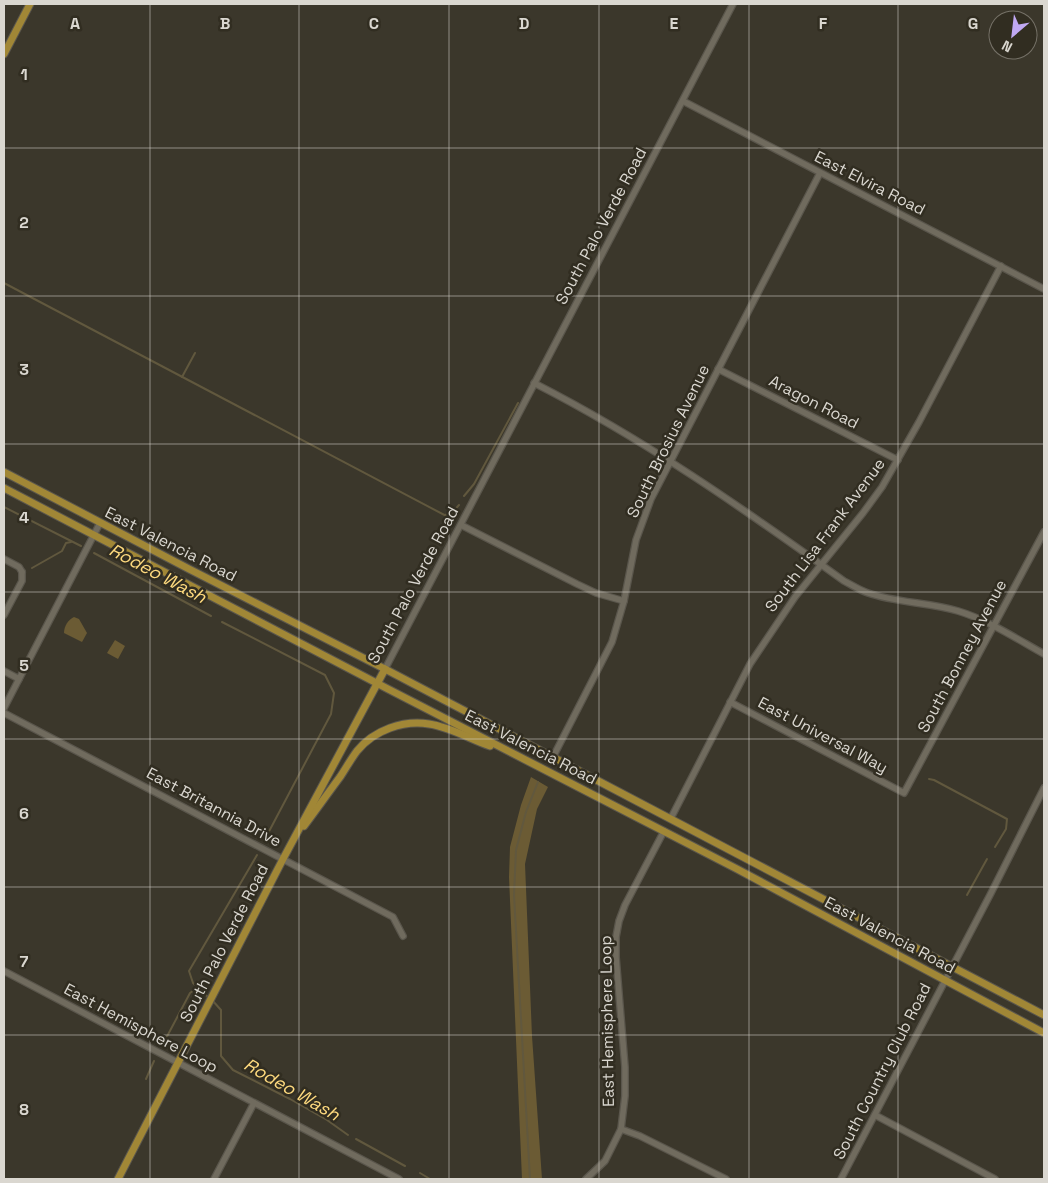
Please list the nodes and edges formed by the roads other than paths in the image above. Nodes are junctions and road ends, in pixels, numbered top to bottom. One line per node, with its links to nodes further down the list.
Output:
1 (30, 4): 3 (main road)
2 (733, 4): 4 (street, South Palo Verde Road)
3 (4, 54)
4 (683, 101): 5 (street, East Elvira Road); 9 (street, South Palo Verde Road)
5 (820, 173): 6 (street, East Elvira Road); 8 (street, South Brosius Avenue)
6 (1001, 266): 7 (street, East Elvira Road); 10 (street, South Lisa Frank Avenue)
7 (1044, 289)
8 (718, 369): 10 (street, Aragon Road); 11 (street, South Brosius Avenue)
9 (534, 383): 11 (street); 15 (street, South Palo Verde Road)
10 (898, 460): 19 (street, South Lisa Frank Avenue)
11 (671, 461): 19 (street); 20 (street, South Brosius Avenue)
12 (4, 472): 14 (main road, East Valencia Road)
13 (4, 488): 17 (main road, East Valencia Road)
14 (100, 523): 17 (street); 24 (main road, East Valencia Road)
15 (461, 525): 20 (street); 24 (street, South Palo Verde Road)
16 (1044, 532): 22 (street, South Bonney Avenue)
17 (94, 535): 26 (street); 27 (main road, East Valencia Road)
18 (4, 559): 21 (street)
19 (821, 565): 22 (street); 28 (street, South Lisa Frank Avenue)
20 (624, 601): 31 (street, South Brosius Avenue)
21 (4, 614)
22 (994, 627): 23 (street); 34 (street, South Bonney Avenue)
23 (1044, 654)
24 (385, 669): 27 (main road, South Palo Verde Road); 31 (main road, East Valencia Road)
25 (4, 670): 26 (street)
26 (19, 679): 29 (street)
27 (377, 683): 32 (main road, East Valencia Road); 37 (main road, South Palo Verde Road)
28 (730, 702): 34 (street, East Universal Way); 35 (street, South Lisa Frank Avenue)
29 (4, 708)
30 (4, 712): 38 (street, East Britannia Drive)
31 (553, 757): 35 (main road, East Valencia Road)
32 (523, 759): 36 (main road, East Valencia Road); 37 (main road)
33 (1044, 788): 40 (street, South Country Club Road)
34 (904, 793)
35 (671, 818): 36 (main road); 40 (main road, East Valencia Road)
36 (664, 831): 42 (main road, East Valencia Road); 48 (street, East Hemisphere Loop)
37 (288, 849): 38 (main road, South Palo Verde Road)
38 (283, 859): 39 (street, East Britannia Drive); 45 (main road, South Palo Verde Road)
39 (404, 936)
40 (952, 966): 42 (street, South Country Club Road); 43 (main road, East Valencia Road)
41 (4, 971): 45 (street, East Hemisphere Loop)
42 (945, 980): 44 (main road, East Valencia Road); 47 (street, South Country Club Road)
43 (1044, 1016)
44 (1044, 1033)
45 (179, 1063): 46 (street, East Hemisphere Loop); 49 (main road, South Palo Verde Road)
46 (254, 1103): 50 (street); 51 (street, East Hemisphere Loop)
47 (875, 1115): 54 (street, South Country Club Road); 55 (street)
48 (621, 1129): 52 (street, East Hemisphere Loop); 53 (street)
49 (118, 1179)
50 (214, 1179)
51 (399, 1179)
52 (586, 1179)
53 (726, 1179)
54 (841, 1179)
55 (995, 1179)

